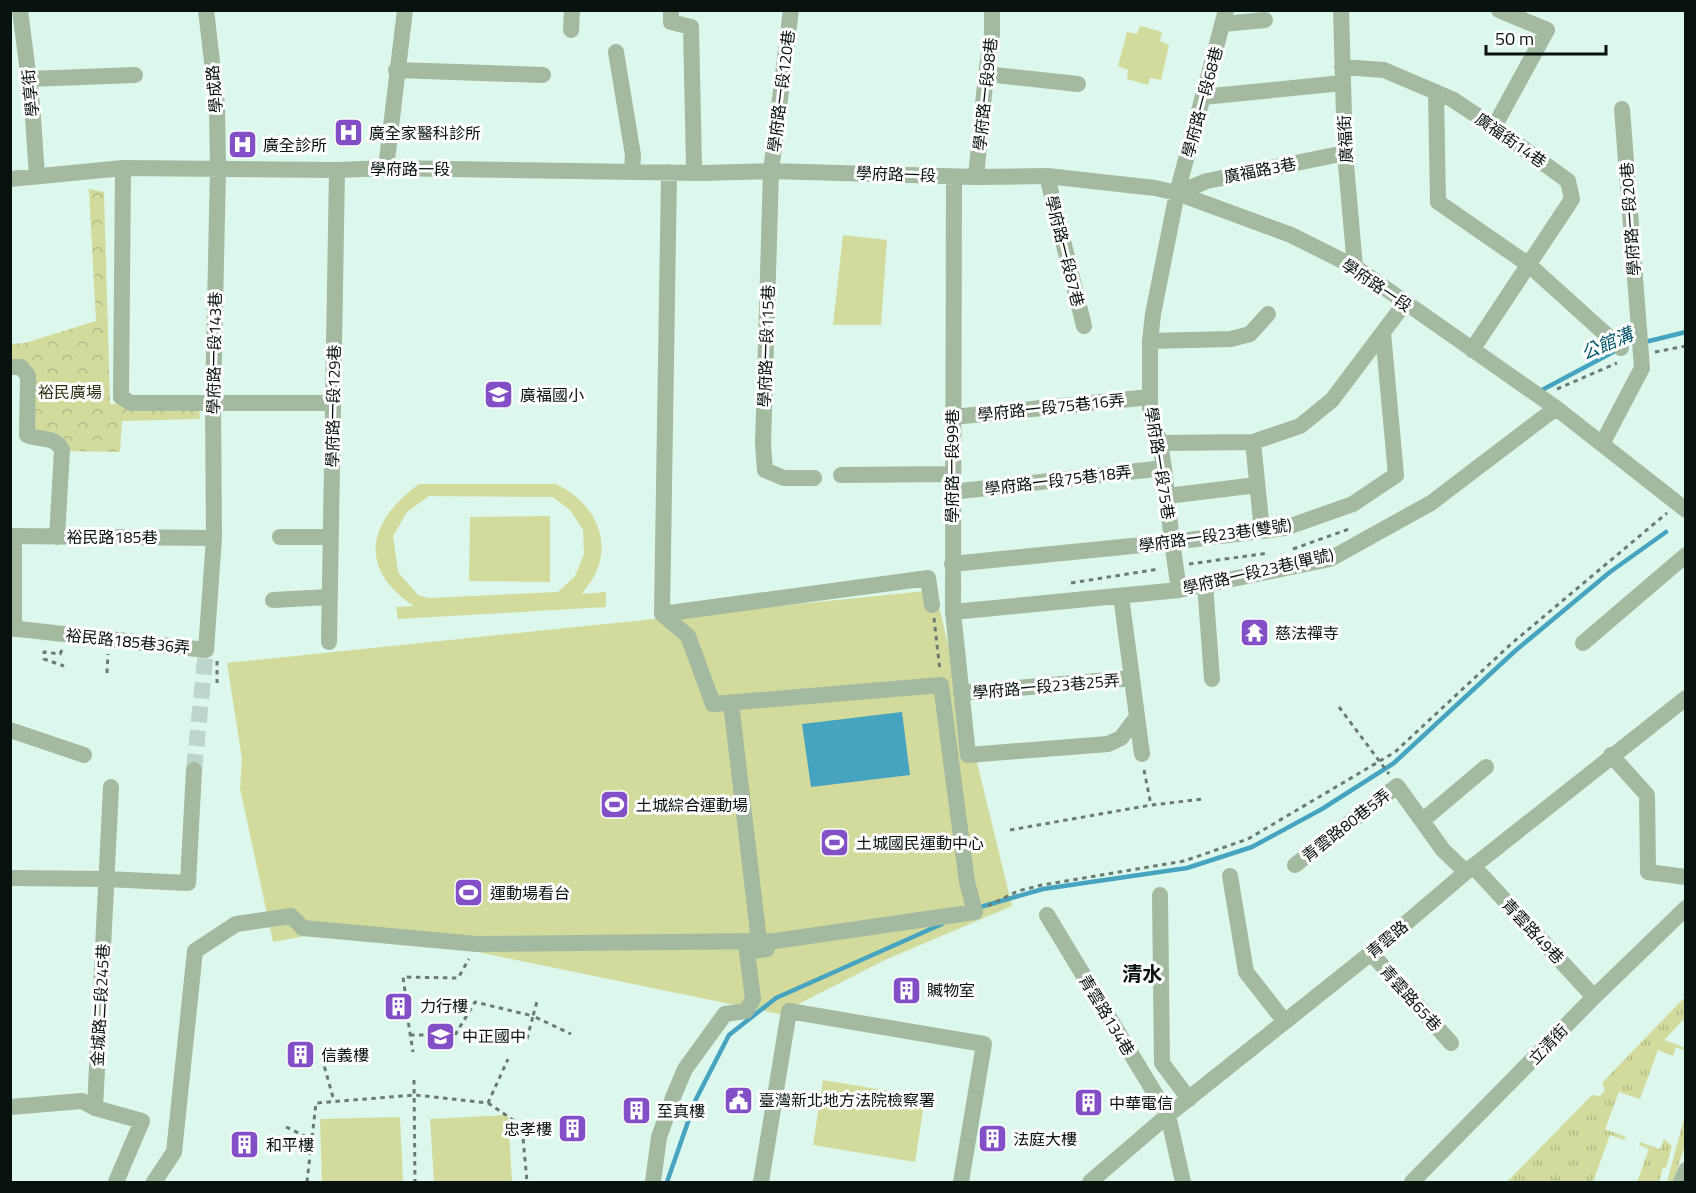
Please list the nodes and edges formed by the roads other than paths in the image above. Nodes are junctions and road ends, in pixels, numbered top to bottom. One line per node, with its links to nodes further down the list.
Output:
1 (20, 10): 19 (street, 學享街)
2 (207, 10): 28 (street, 學成路)
3 (405, 10): 14 (street)
4 (572, 10): 12 (street)
5 (670, 10): 26 (street)
6 (790, 10): 32 (street, 學府路一段120巷)
7 (992, 10): 15 (street, 學府路一段98巷)
8 (1341, 10): 18 (street, 廣福街)
9 (1499, 10): 24 (street)
10 (1225, 17): 11 (street); 22 (street, 學府路一段68巷)
11 (1264, 20)
12 (571, 30)
13 (616, 52): 31 (street)
14 (396, 70): 17 (street); 29 (street)
15 (986, 74): 20 (street); 37 (street, 學府路一段98巷)
16 (135, 75): 19 (street)
17 (543, 75)
18 (1342, 75): 21 (street, 廣福街14巷); 22 (street, 廣福街14巷); 25 (street, 廣福街)
19 (28, 79): 34 (street, 學享街)
20 (1078, 84)
21 (1436, 92): 24 (street, 廣福街14巷); 40 (street)
22 (1203, 97): 39 (street, 學府路一段68巷)
23 (1622, 109): 57 (street, 學府路一段20巷)
24 (1494, 127): 40 (street, 廣福街14巷)
25 (1345, 153): 39 (street, 廣福路3巷); 41 (street, 廣福街)
26 (694, 167)
27 (123, 168): 28 (street, 學府路一段); 34 (street, 學府路一段); 51 (street)
28 (218, 168): 30 (street, 學府路一段); 51 (street, 學府路一段143巷)
29 (386, 168): 30 (street, 學府路一段); 31 (street, 學府路一段)
30 (337, 170): 52 (street, 學府路一段129巷)
31 (632, 171): 33 (street, 學府路一段)
32 (771, 171): 33 (street, 學府路一段); 36 (street, 學府路一段); 61 (street, 學府路一段115巷)
33 (669, 172): 82 (street)
34 (36, 176): 38 (street, 學府路一段)
35 (1047, 176): 37 (street, 學府路一段); 39 (street, 學府路一段); 44 (street, 學府路一段87巷)
36 (954, 177): 37 (street, 學府路一段); 54 (street, 學府路一段99巷)
37 (976, 177)
38 (10, 179)
39 (1177, 194): 41 (street, 學府路一段); 46 (street, 學府路一段75巷)
40 (1529, 265): 47 (street); 48 (street)
41 (1355, 267): 42 (street, 學府路一段)
42 (1405, 303): 45 (street); 48 (street, 學府路一段)
43 (1268, 314): 46 (street)
44 (1084, 326)
45 (1383, 333): 55 (street); 66 (street, 學府路一段23巷(雙號))
46 (1150, 341): 50 (street, 學府路一段75巷)
47 (1621, 348)
48 (1472, 350): 53 (street, 學府路一段)
49 (10, 367): 68 (street)
50 (1150, 397): 54 (street, 學府路一段75巷16弄); 56 (street, 學府路一段75巷)
51 (213, 402): 52 (street); 71 (street, 學府路一段143巷)
52 (333, 403): 70 (street, 學府路一段129巷)
53 (1556, 408): 57 (street, 學府路一段); 75 (street, 學府路一段23巷(單號))
54 (953, 417): 59 (street, 學府路一段99巷)
55 (1252, 442): 56 (street); 62 (street)
56 (1161, 443): 58 (street, 學府路一段75巷)
57 (1602, 444): 65 (street, 學府路一段)
58 (1164, 468): 63 (street, 學府路一段75巷18弄); 64 (street, 學府路一段75巷)
59 (952, 474): 60 (street); 63 (street, 學府路一段99巷)
60 (841, 475)
61 (814, 478)
62 (1257, 486): 64 (street); 66 (street)
63 (952, 492): 74 (street, 學府路一段99巷)
64 (1167, 496): 72 (street, 學府路一段75巷)
65 (1682, 507)
66 (1262, 531): 72 (street, 學府路一段23巷(雙號))
67 (12, 536): 68 (street, 裕民路185巷); 83 (street)
68 (57, 537): 71 (street, 裕民路185巷)
69 (280, 537): 70 (street)
70 (331, 537): 78 (street, 學府路一段129巷)
71 (214, 538): 83 (street, 裕民路185巷36弄)
72 (1172, 542): 74 (street, 學府路一段23巷(雙號)); 76 (street, 學府路一段75巷)
73 (1686, 555): 85 (street)
74 (952, 564): 81 (street, 學府路一段99巷)
75 (1206, 584): 76 (street, 學府路一段23巷(單號)); 87 (street)
76 (1179, 590): 77 (street, 學府路一段23巷(單號))
77 (1121, 596): 81 (street, 學府路一段23巷(單號)); 86 (street, 學府路一段23巷25弄)
78 (330, 597): 79 (street); 84 (street, 學府路一段129巷)
79 (273, 600)
80 (932, 605): 82 (street)
81 (953, 612): 88 (street, 學府路一段99巷)
82 (662, 614): 90 (street)
83 (12, 629)
84 (329, 642)
85 (1583, 643)
86 (1131, 678): 88 (street, 學府路一段23巷25弄); 91 (street, 學府路一段23巷25弄)
87 (1212, 679)
88 (961, 693): 91 (street, 學府路一段99巷)
89 (1686, 698): 95 (street, 青雲路)
90 (731, 703): 110 (street); 110 (street)
91 (1136, 718): 93 (street, 學府路一段23巷25弄)
92 (10, 730): 94 (street)
93 (1142, 754)
94 (84, 755)
95 (1611, 755): 102 (street, 青雲路); 104 (street)
96 (1486, 767): 100 (street)
97 (194, 770): 106 (street)
98 (1397, 786): 100 (street, 青雲路49巷); 101 (street, 青雲路80巷5弄)
99 (111, 787): 106 (street, 金城路二段245巷)
100 (1422, 821): 102 (street, 青雲路49巷)
101 (1295, 865)
102 (1469, 869): 112 (street, 青雲路); 113 (street, 青雲路49巷)
103 (1230, 876): 114 (street)
104 (1686, 877)
105 (10, 878): 106 (street)
106 (107, 879): 118 (street, 金城路二段245巷)
107 (1160, 895): 116 (street)
108 (1686, 908): 113 (street, 立清街)
109 (1047, 915): 119 (street, 青雲路134巷)
110 (759, 941): 122 (street)
111 (795, 947): 123 (street)
112 (1371, 953): 114 (street, 青雲路); 115 (street, 青雲路65巷)
113 (1594, 997): 128 (street, 立清街)
114 (1285, 1022): 116 (street, 青雲路)
115 (1451, 1043)
116 (1189, 1099): 119 (street, 青雲路)
117 (10, 1107): 118 (street)
118 (95, 1108): 121 (street)
119 (1168, 1115): 126 (street, 青雲路); 127 (street, 青雲路134巷)
120 (1686, 1170): 129 (street)
121 (117, 1182)
122 (154, 1182)
123 (653, 1182)
124 (761, 1182): 125 (street)
125 (961, 1182)
126 (1090, 1182)
127 (1183, 1182)
128 (1412, 1182)
129 (1681, 1182)

